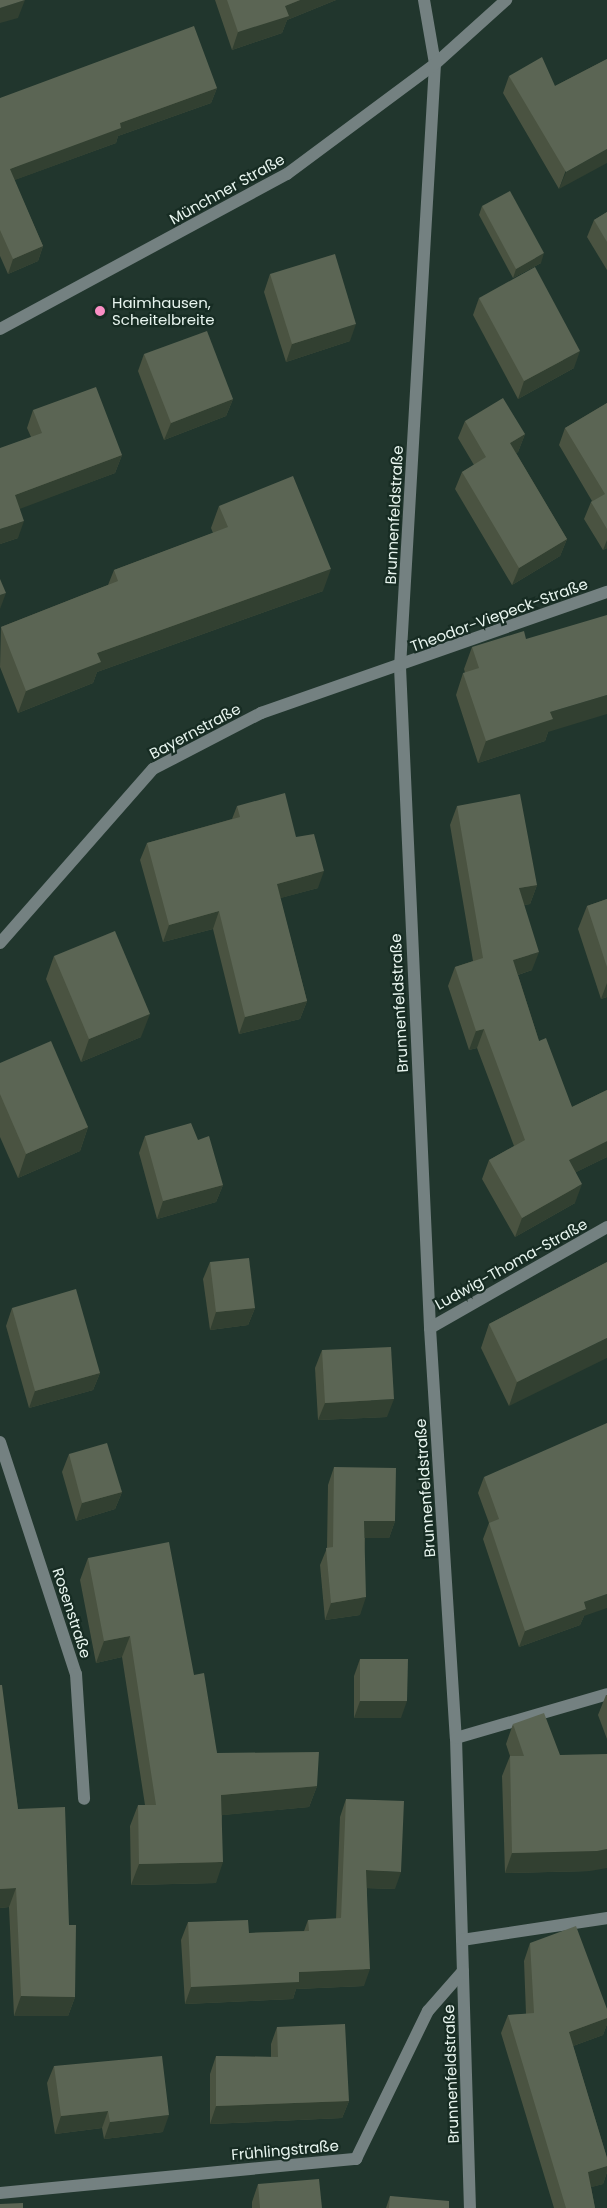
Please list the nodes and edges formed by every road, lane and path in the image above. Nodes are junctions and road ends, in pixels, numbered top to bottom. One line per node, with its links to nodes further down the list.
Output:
1 (424, 0): 3 (street, Brunnenfeldstraße)
2 (506, 0): 3 (street, Münchner Straße)
3 (435, 64): 4 (street, Münchner Straße); 6 (street, Brunnenfeldstraße)
4 (0, 329)
5 (607, 592): 6 (street, Theodor-Viepeck-Straße)
6 (400, 667): 7 (street, Bayernstraße); 9 (street, Brunnenfeldstraße)
7 (0, 944)
8 (607, 1227): 9 (street, Ludwig-Thoma-Straße)
9 (430, 1328): 12 (street, Brunnenfeldstraße)
10 (0, 1443): 13 (street, Rosenstraße)
11 (607, 1694): 12 (street)
12 (456, 1738): 15 (street, Brunnenfeldstraße)
13 (84, 1799)
14 (607, 1918): 15 (street)
15 (462, 1940): 16 (street, Brunnenfeldstraße)
16 (462, 1971): 17 (street, Frühlingstraße); 18 (street, Brunnenfeldstraße)
17 (0, 2193)
18 (470, 2208)

